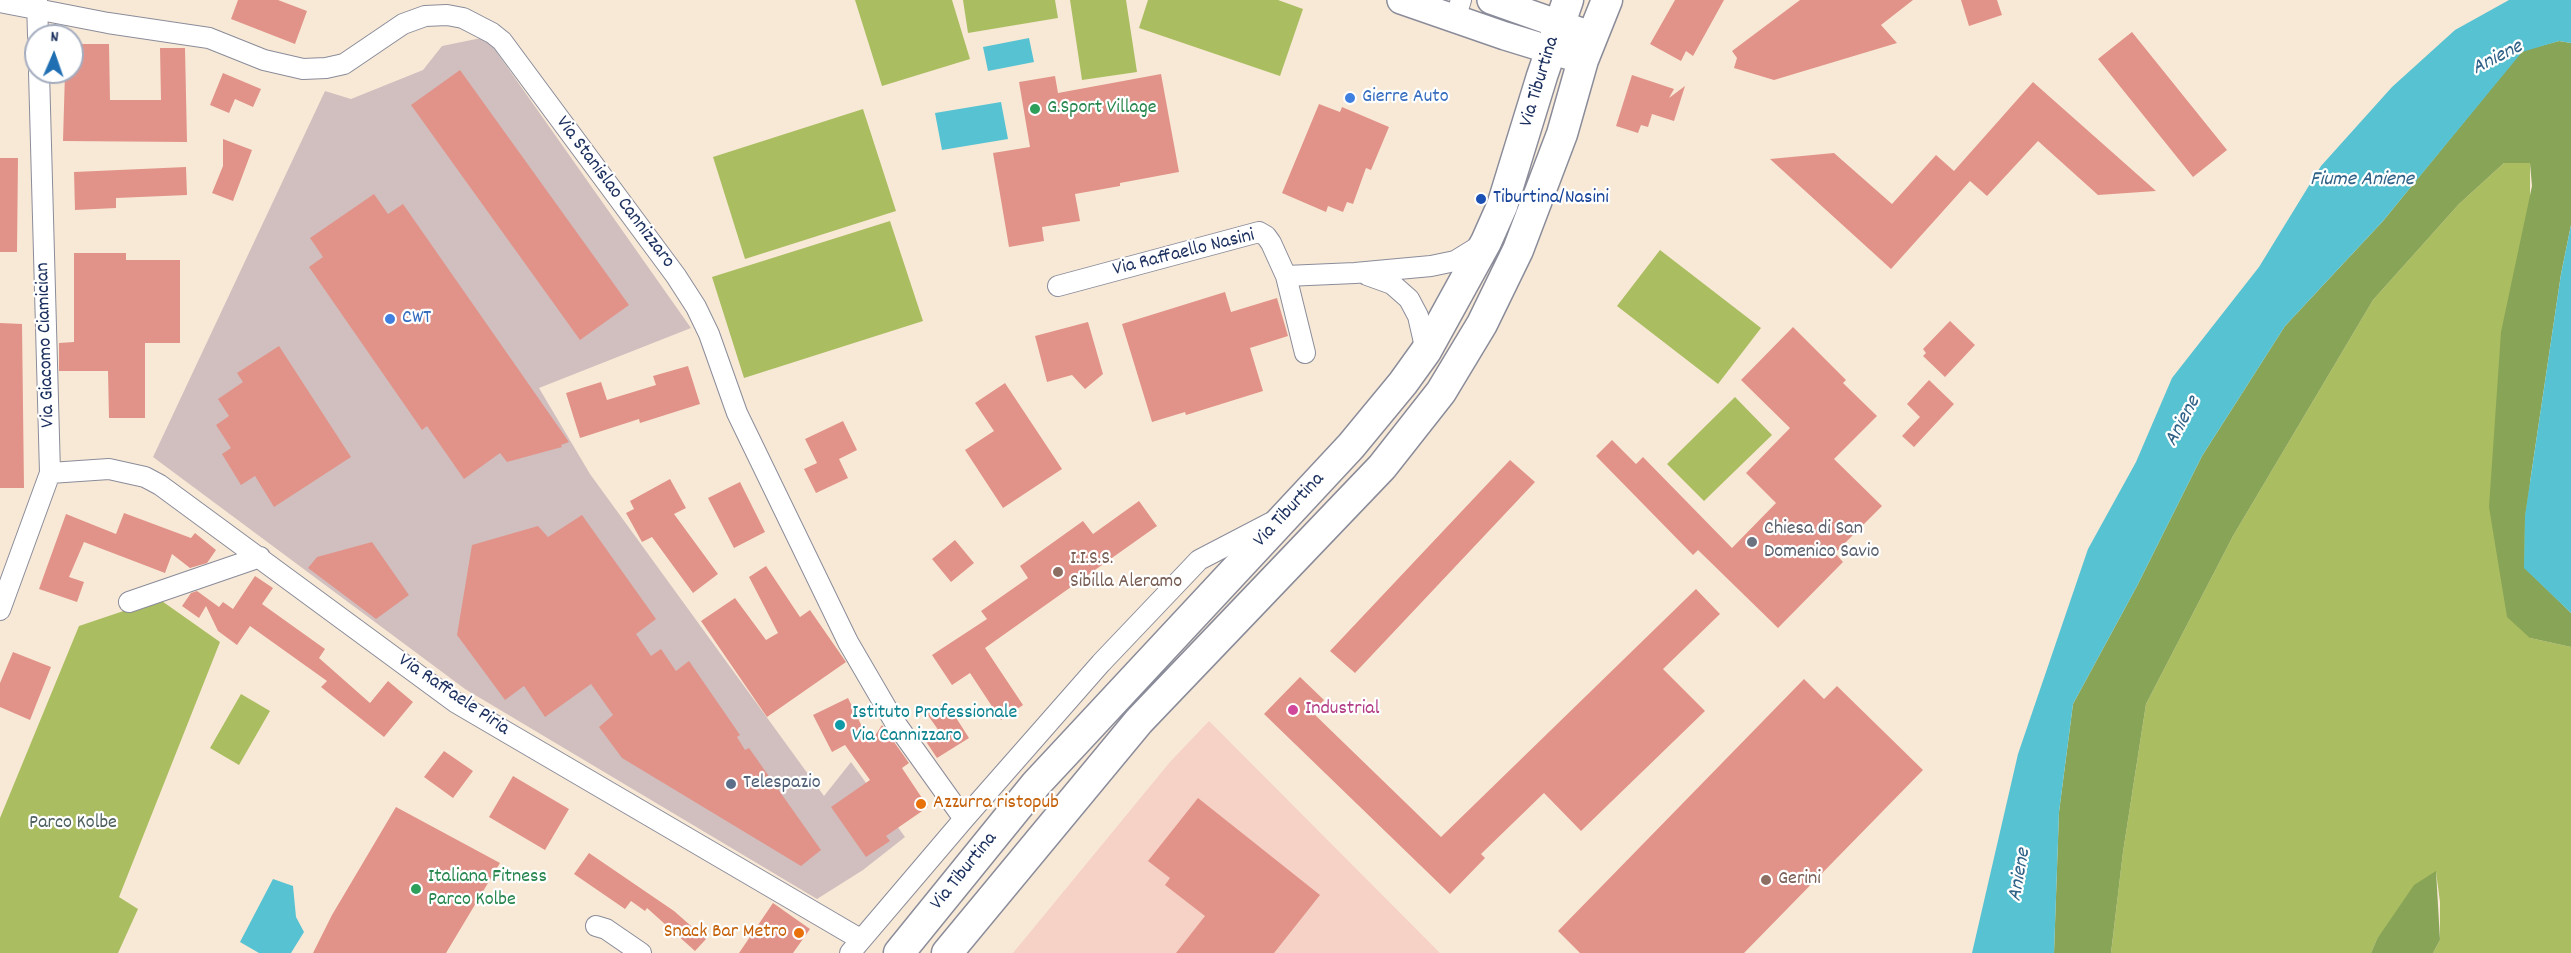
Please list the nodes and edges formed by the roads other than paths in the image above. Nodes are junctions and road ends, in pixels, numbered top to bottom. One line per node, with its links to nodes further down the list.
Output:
1 (1401, 0): 6 (street)
2 (1491, 0): 8 (street)
3 (1607, 0): 9 (main road, Via Tiburtina)
4 (0, 2): 5 (street, Via Stanislao Cannizzaro)
5 (37, 4): 7 (street); 22 (street, Via Stanislao Cannizzaro)
6 (1458, 9): 8 (street)
7 (38, 24)
8 (1559, 25): 9 (street); 11 (main road, Via Tiburtina)
9 (1588, 48): 27 (main road, Via Tiburtina)
10 (39, 84): 17 (street, Via Giacomo Ciamician)
11 (1486, 242): 12 (street); 15 (main road, Via Tiburtina)
12 (1355, 273): 13 (street); 15 (street)
13 (1286, 276): 14 (street, Via Raffaello Nasini); 16 (street, Via Raffaello Nasini)
14 (1058, 286)
15 (1426, 351): 18 (main road, Via Tiburtina)
16 (1305, 353)
17 (50, 473): 19 (street, Via Raffaele Piria); 21 (street, Via Giacomo Ciamician)
18 (1290, 512): 22 (street, Via Tiburtina); 26 (main road, Via Tiburtina)
19 (260, 558): 20 (street); 24 (street, Via Raffaele Piria)
20 (129, 602)
21 (0, 610)
22 (963, 819): 24 (street, Via Tiburtina)
23 (596, 926): 25 (street)
24 (855, 946)
25 (641, 953)
26 (899, 953)
27 (947, 953)

